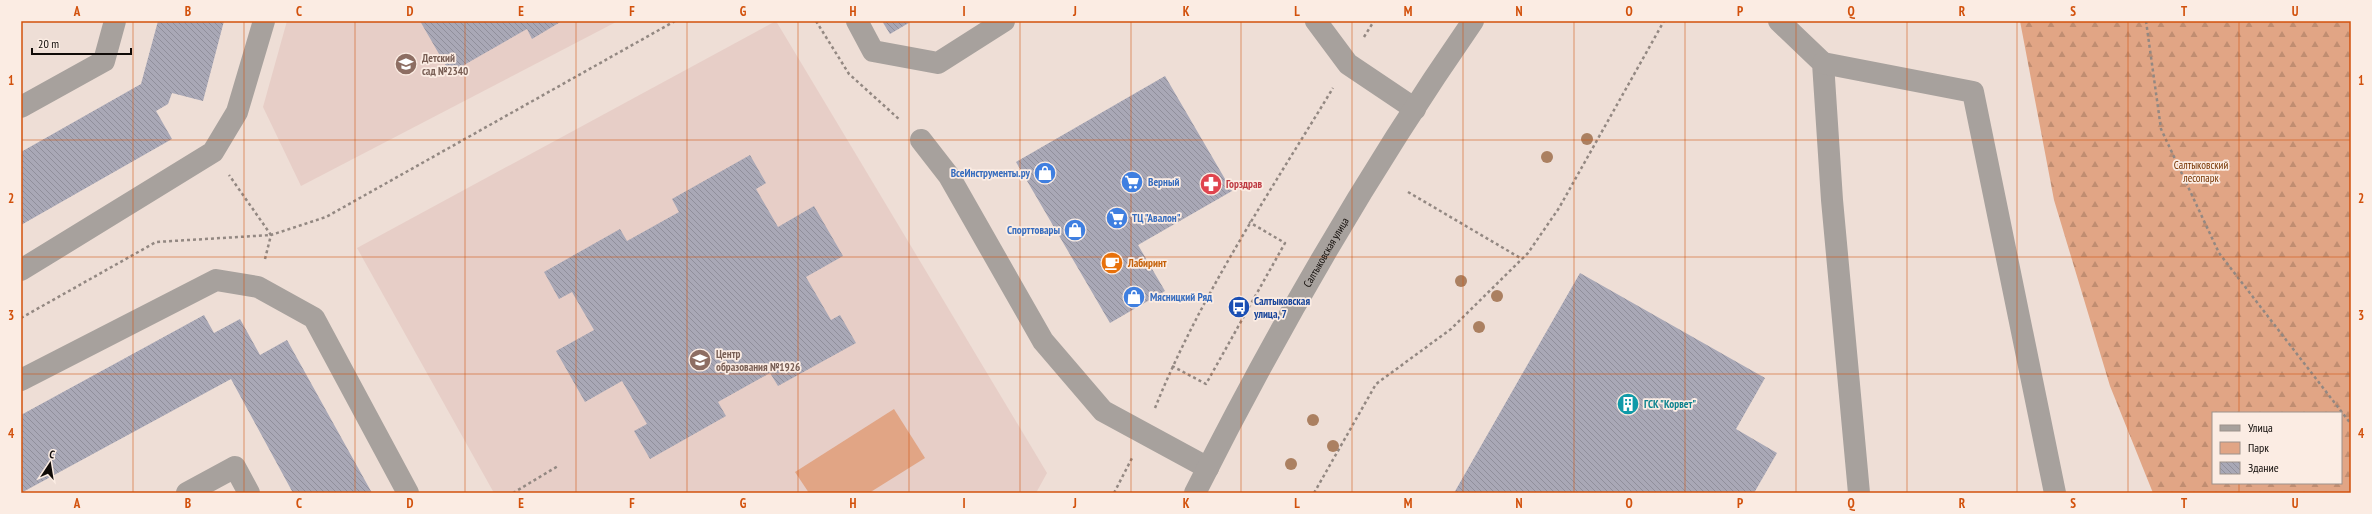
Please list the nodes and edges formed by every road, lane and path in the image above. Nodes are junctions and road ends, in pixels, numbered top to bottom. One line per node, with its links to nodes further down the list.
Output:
1 (115, 21): 15 (street)
2 (264, 21): 18 (street)
3 (675, 21): 21 (path)
4 (816, 21): 17 (path)
5 (857, 21): 6 (street)
6 (1004, 21)
7 (1316, 21): 14 (street)
8 (1374, 21): 14 (path)
9 (1473, 21): 16 (street, Салтыковская улица)
10 (1664, 21): 22 (path)
11 (1779, 21): 13 (street)
12 (2146, 21): 28 (path)
13 (1823, 63): 41 (street); 42 (street)
14 (1348, 64): 16 (street); 20 (path)
15 (21, 107)
16 (1415, 109): 33 (street, Салтыковская улица)
17 (921, 140): 31 (street)
18 (213, 152): 21 (path); 23 (street)
19 (1408, 192): 22 (path)
20 (1249, 222): 26 (path); 26 (path)
21 (271, 235): 24 (path); 25 (path)
22 (1522, 259): 40 (path)
23 (21, 270)
24 (258, 287): 27 (street); 36 (street)
25 (21, 318)
26 (1172, 366): 31 (path)
27 (21, 380)
28 (2342, 412)
29 (2342, 412): 30 (path)
30 (2351, 424)
31 (1144, 434): 33 (street); 38 (path)
32 (558, 466): 37 (path)
33 (1208, 468): 39 (street, Салтыковская улица)
34 (187, 493): 35 (street)
35 (249, 493)
36 (408, 493)
37 (512, 493)
38 (1114, 493)
39 (1195, 493)
40 (1314, 493)
41 (1859, 493)
42 (2055, 493)

